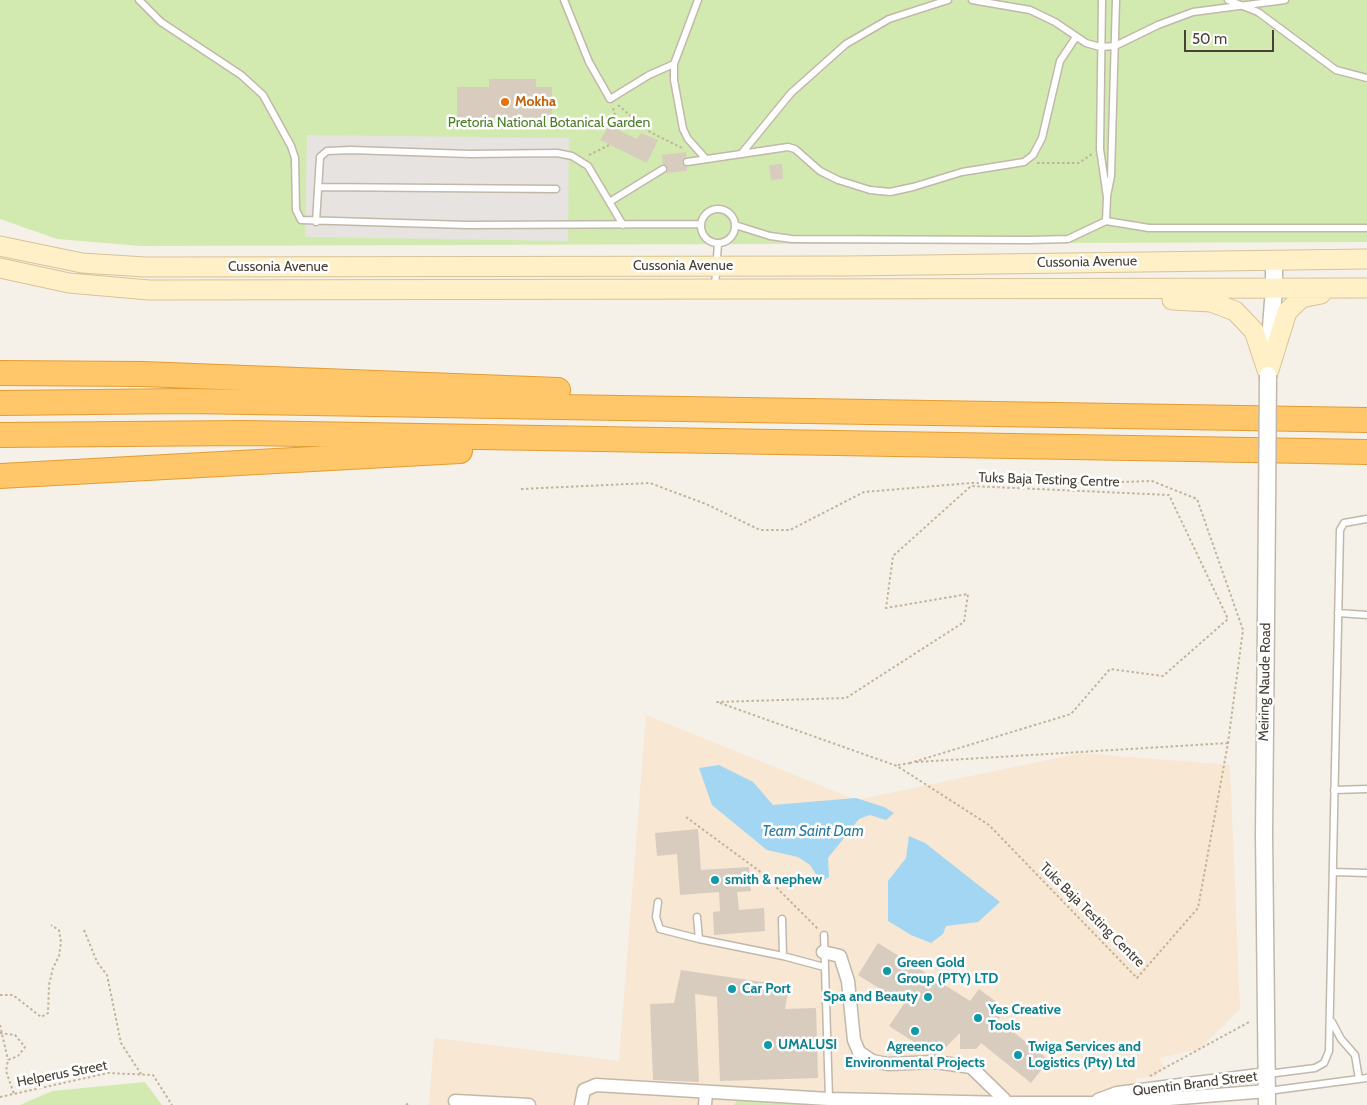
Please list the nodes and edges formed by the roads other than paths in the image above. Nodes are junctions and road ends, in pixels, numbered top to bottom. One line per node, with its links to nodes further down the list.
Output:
1 (139, 0): 25 (lane)
2 (564, 0): 14 (lane)
3 (698, 0): 14 (lane)
4 (948, 0): 16 (lane)
5 (972, 0): 11 (lane)
6 (1102, 0): 13 (lane)
7 (1116, 0): 12 (lane)
8 (1228, 0): 10 (lane)
9 (1285, 0): 10 (lane)
10 (1244, 6): 12 (lane); 15 (lane)
11 (1076, 36): 13 (lane); 16 (lane)
12 (1115, 46): 13 (lane); 22 (lane)
13 (1100, 47): 22 (lane)
14 (674, 64): 17 (lane)
15 (1367, 78)
16 (742, 153): 17 (lane)
17 (706, 159): 18 (lane)
18 (687, 162)
19 (663, 169): 23 (lane)
20 (318, 187): 21 (lane); 23 (lane); 25 (lane)
21 (556, 189)
22 (1107, 197): 24 (lane)
23 (611, 201): 26 (lane)
24 (1106, 221): 28 (lane); 29 (lane)
25 (316, 222): 26 (lane)
26 (623, 224): 27 (lane)
27 (700, 224): 28 (lane); 30 (lane)
28 (735, 225): 30 (lane)
29 (1367, 228)
30 (718, 243): 34 (lane)
31 (0, 246): 34 (main road, Cussonia Avenue)
32 (1367, 259): 33 (main road, Cussonia Avenue)
33 (1274, 260): 34 (main road, Cussonia Avenue); 38 (street, Meiring Naude Road)
34 (715, 266): 37 (lane)
35 (0, 268): 37 (main road, Cussonia Avenue)
36 (1090, 287): 37 (main road, Cussonia Avenue); 38 (main road, Cussonia Avenue); 43 (main road)
37 (714, 288)
38 (1274, 288): 39 (main road, Cussonia Avenue); 43 (street, Meiring Naude Road)
39 (1367, 288): 43 (main road)
40 (0, 364): 42 (highway)
41 (0, 373): 42 (highway)
42 (142, 374): 45 (highway)
43 (1268, 374): 67 (street, Meiring Naude Road, bridge)
44 (0, 403): 45 (highway)
45 (1331, 420): 46 (highway)
46 (1367, 420)
47 (0, 435): 48 (highway)
48 (798, 442): 49 (highway); 50 (highway)
49 (1367, 452)
50 (6, 476)
51 (1367, 519): 52 (lane)
52 (1338, 613): 53 (lane); 54 (lane)
53 (1367, 614)
54 (1334, 790): 55 (lane); 56 (lane)
55 (1367, 790)
56 (1333, 872): 57 (lane); 66 (lane)
57 (1367, 873)
58 (658, 902): 62 (lane)
59 (697, 917): 62 (lane)
60 (782, 919): 64 (lane)
61 (824, 935): 63 (lane)
62 (699, 940): 64 (lane)
63 (823, 952): 65 (lane); 72 (street)
64 (783, 956): 65 (lane)
65 (824, 967): 74 (lane)
66 (1331, 1021): 67 (lane); 69 (lane)
67 (1267, 1074): 71 (street, Meiring Naude Road); 75 (street, Quentin Brand Street)
68 (1367, 1078): 69 (lane)
69 (1360, 1079): 71 (lane)
70 (705, 1098): 74 (street, Quentin Brand Street); 77 (street, Quentin Brand Street)
71 (1267, 1098): 75 (street, Quentin Brand Street)
72 (1004, 1099)
73 (455, 1101): 76 (street)
74 (829, 1102): 75 (street, Quentin Brand Street)
75 (1094, 1102)
76 (530, 1105)
77 (581, 1105)

